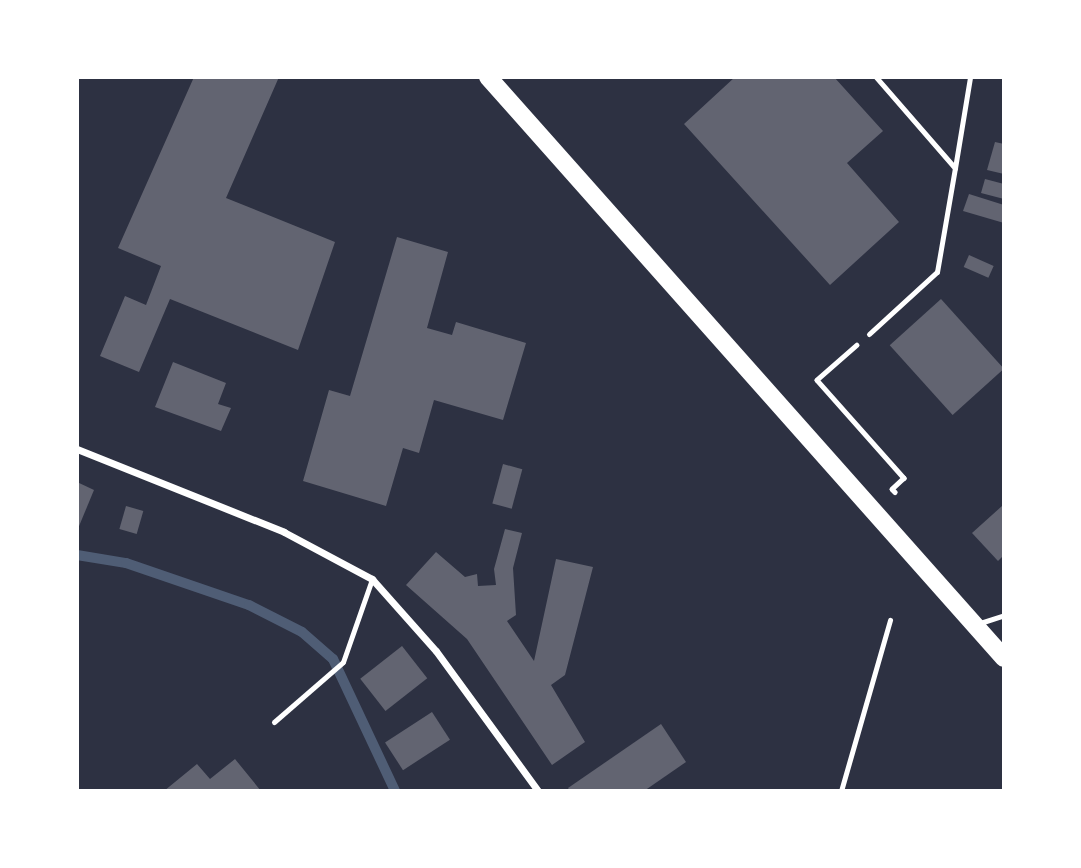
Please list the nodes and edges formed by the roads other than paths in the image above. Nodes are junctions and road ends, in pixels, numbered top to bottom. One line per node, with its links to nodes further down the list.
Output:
1 (488, 77): 10 (main road)
2 (876, 77): 4 (lane)
3 (970, 77): 4 (lane)
4 (955, 168): 5 (lane)
5 (869, 334)
6 (77, 449): 7 (street)
7 (372, 579): 12 (lane); 13 (street)
8 (1004, 615): 10 (lane)
9 (890, 620): 14 (lane)
10 (974, 625): 11 (main road)
11 (1004, 659)
12 (274, 722)
13 (538, 791)
14 (841, 791)

